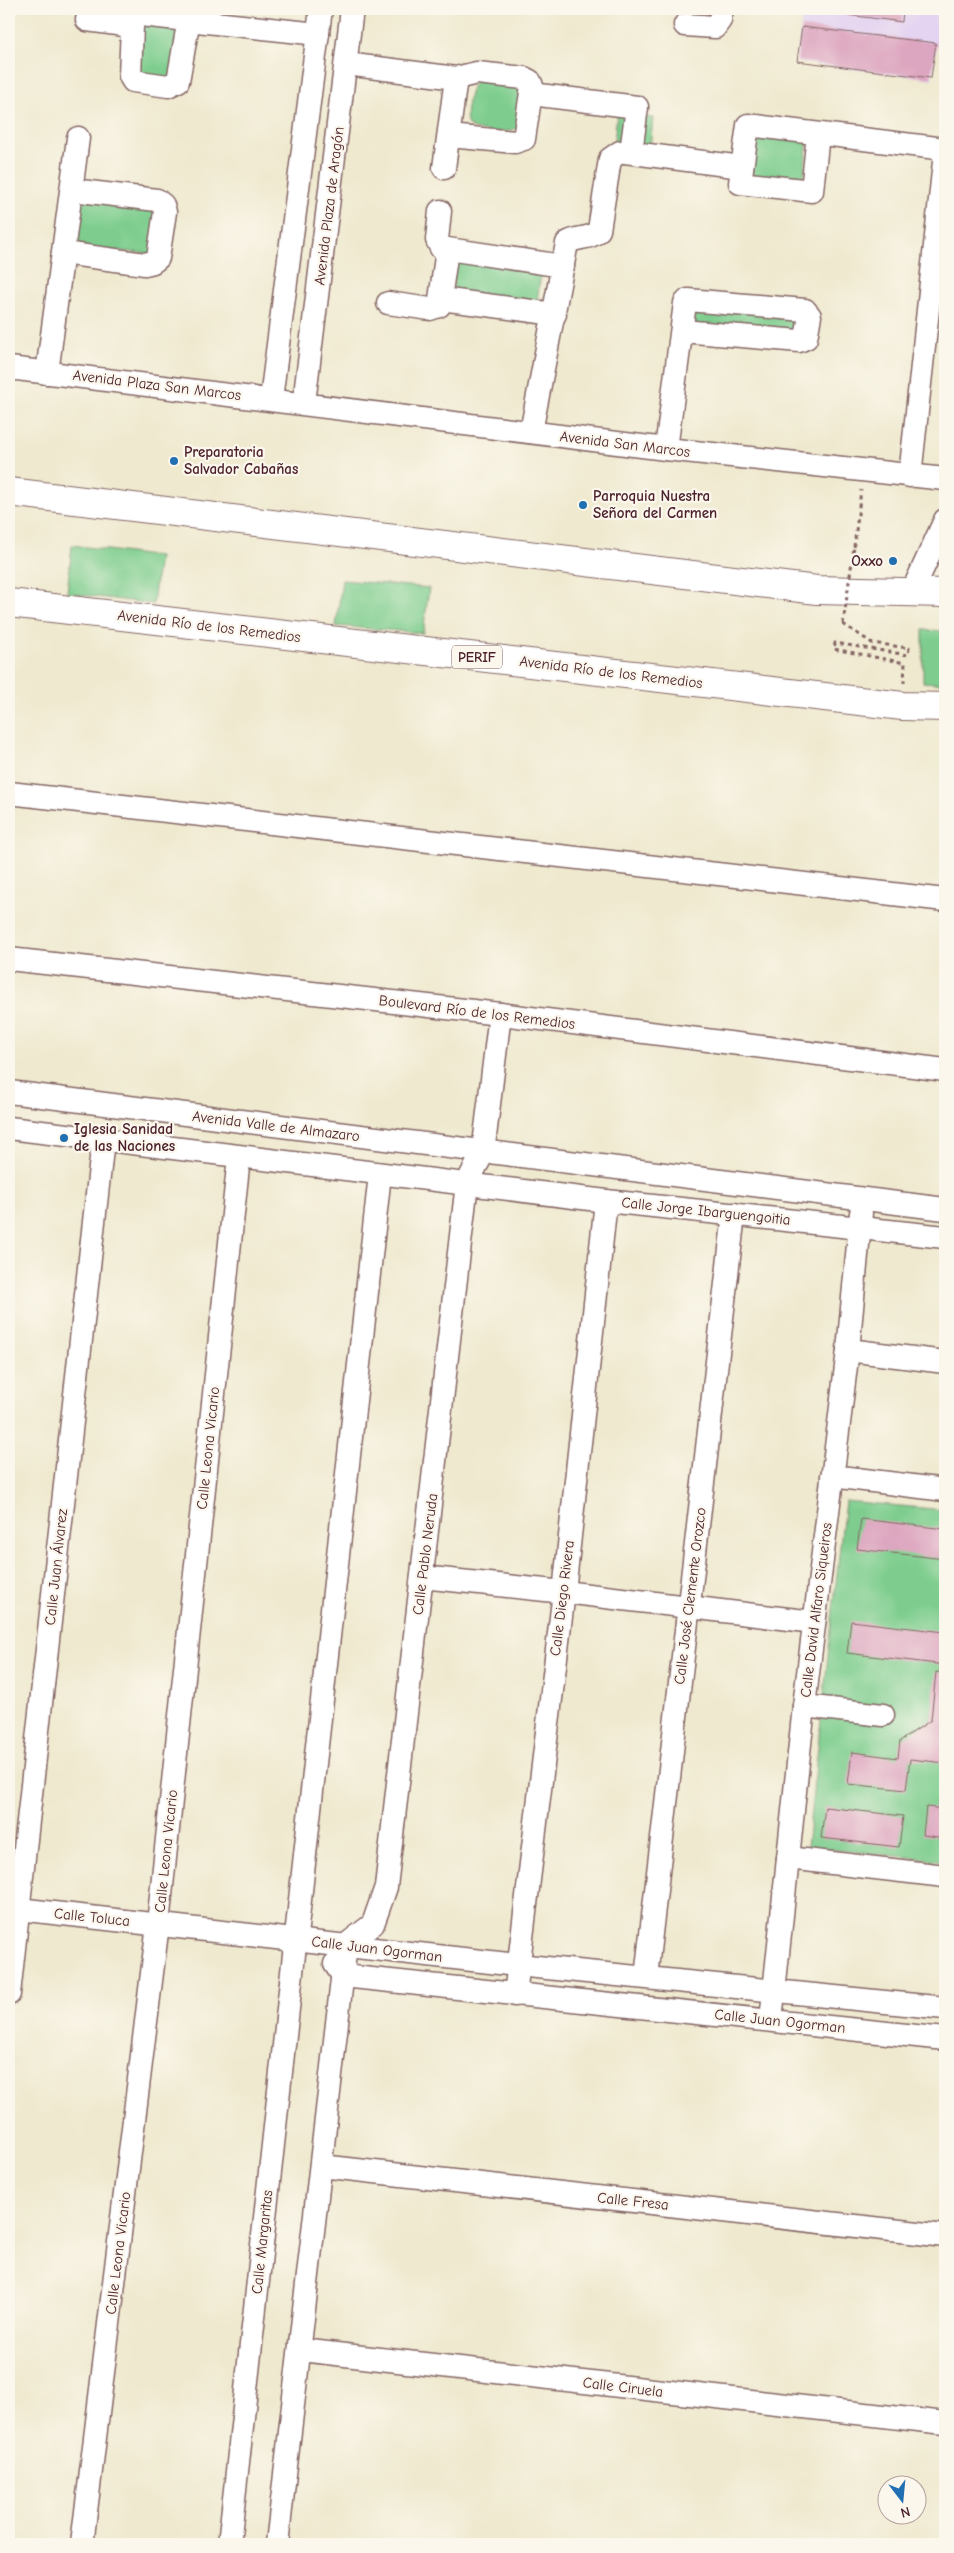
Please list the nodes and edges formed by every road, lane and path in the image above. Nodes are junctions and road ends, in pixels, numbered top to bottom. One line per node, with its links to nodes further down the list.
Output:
1 (321, 9): 8 (street)
2 (352, 9): 9 (street, Avenida Plaza de Aragón)
3 (722, 9): 6 (street)
4 (189, 19): 7 (street); 7 (street); 8 (street)
5 (87, 20): 7 (street)
6 (685, 25)
7 (132, 26)
8 (318, 34): 31 (street)
9 (346, 64): 10 (street); 32 (street, Avenida Plaza de Aragón)
10 (456, 78): 11 (street); 13 (street)
11 (531, 88): 13 (street); 16 (street)
12 (818, 134): 15 (street); 18 (street); 18 (street)
13 (449, 136): 19 (street)
14 (78, 138): 20 (street)
15 (945, 148)
16 (631, 152): 18 (street); 24 (street)
17 (945, 153): 35 (street)
18 (742, 166)
19 (444, 168)
20 (72, 190): 23 (street); 23 (street)
21 (440, 211): 22 (street)
22 (448, 250): 24 (street); 25 (street)
23 (63, 253): 30 (street)
24 (563, 266): 27 (street)
25 (441, 299): 26 (street); 27 (street)
26 (388, 303)
27 (555, 314): 33 (street)
28 (682, 330): 28 (street); 34 (street)
29 (9, 368): 30 (street, Avenida Plaza San Marcos)
30 (47, 372): 31 (street, Avenida Plaza San Marcos)
31 (270, 399): 32 (street, Avenida Plaza San Marcos)
32 (304, 403): 33 (street, Avenida San Marcos)
33 (531, 432): 34 (street, Avenida San Marcos)
34 (666, 449): 35 (street, Avenida San Marcos)
35 (910, 476): 36 (street, Avenida San Marcos)
36 (945, 480)
37 (9, 492): 40 (highway)
38 (858, 514): 43 (path, bridge)
39 (945, 520): 40 (street)
40 (912, 592): 41 (highway)
41 (945, 593)
42 (9, 603): 43 (highway, Avenida Río de los Remedios / PERIF)
43 (903, 706): 44 (highway, Avenida Río de los Remedios / PERIF)
44 (945, 707)
45 (9, 793): 46 (street)
46 (945, 900)
47 (9, 959): 48 (street, Boulevard Río de los Remedios)
48 (500, 1014): 49 (street, Boulevard Río de los Remedios); 53 (street)
49 (945, 1070)
50 (9, 1092): 53 (street, Avenida Valle de Almazaro)
51 (9, 1128): 52 (street)
52 (103, 1140): 54 (street); 75 (street, Calle Juan Álvarez)
53 (483, 1152): 56 (street, Calle Pablo Neruda); 57 (street, Calle Jorge Ibarguengoitia)
54 (239, 1157): 55 (street); 76 (street, Calle Leona Vicario)
55 (380, 1174): 56 (street); 77 (street)
56 (467, 1183): 58 (street, Calle Jorge Ibarguengoitia); 67 (street, Calle Pablo Neruda)
57 (862, 1200): 59 (street, Calle Jorge Ibarguengoitia); 61 (street, Calle David Alfaro Siqueiros)
58 (606, 1201): 60 (street, Calle Jorge Ibarguengoitia); 68 (street, Calle Diego Rivera)
59 (945, 1210)
60 (734, 1214): 61 (street, Calle Jorge Ibarguengoitia); 69 (street, Calle José Clemente Orozco)
61 (860, 1227): 62 (street, Calle Jorge Ibarguengoitia); 63 (street, Calle David Alfaro Siqueiros)
62 (945, 1237)
63 (848, 1350): 64 (street); 65 (street, Calle David Alfaro Siqueiros)
64 (945, 1362)
65 (832, 1476): 66 (street); 70 (street, Calle David Alfaro Siqueiros)
66 (945, 1490)
67 (422, 1577): 68 (street); 78 (street, Calle Pablo Neruda)
68 (564, 1592): 69 (street); 79 (street, Calle Diego Rivera)
69 (688, 1606): 70 (street); 81 (street, Calle José Clemente Orozco)
70 (814, 1622): 71 (street, Calle David Alfaro Siqueiros)
71 (804, 1706): 72 (street); 73 (street, Calle David Alfaro Siqueiros)
72 (883, 1715)
73 (788, 1858): 74 (street); 82 (street, Calle David Alfaro Siqueiros)
74 (945, 1876)
75 (14, 1909): 76 (street, Calle Toluca); 83 (street, Calle Juan Álvarez)
76 (158, 1924): 77 (street, Calle Toluca); 92 (street, Calle Leona Vicario)
77 (294, 1939): 78 (street, Calle Juan Ogorman); 80 (street, Calle Juan Ogorman); 93 (street, Calle Margaritas)
78 (346, 1945): 79 (street, Calle Juan Ogorman); 80 (street)
79 (517, 1965): 81 (street, Calle Juan Ogorman); 84 (street, Calle Diego Rivera)
80 (343, 1976): 84 (street, Calle Juan Ogorman); 88 (street)
81 (646, 1978): 82 (street, Calle Juan Ogorman)
82 (775, 1989): 85 (street, Calle Juan Ogorman); 86 (street, Calle David Alfaro Siqueiros)
83 (9, 1994)
84 (514, 1995): 86 (street, Calle Juan Ogorman)
85 (945, 2008)
86 (771, 2020): 87 (street, Calle Juan Ogorman)
87 (945, 2039)
88 (321, 2166): 89 (street, Calle Fresa); 90 (street)
89 (945, 2236)
90 (300, 2350): 91 (street, Calle Ciruela); 94 (street)
91 (945, 2423)
92 (82, 2544)
93 (229, 2544)
94 (277, 2544)

